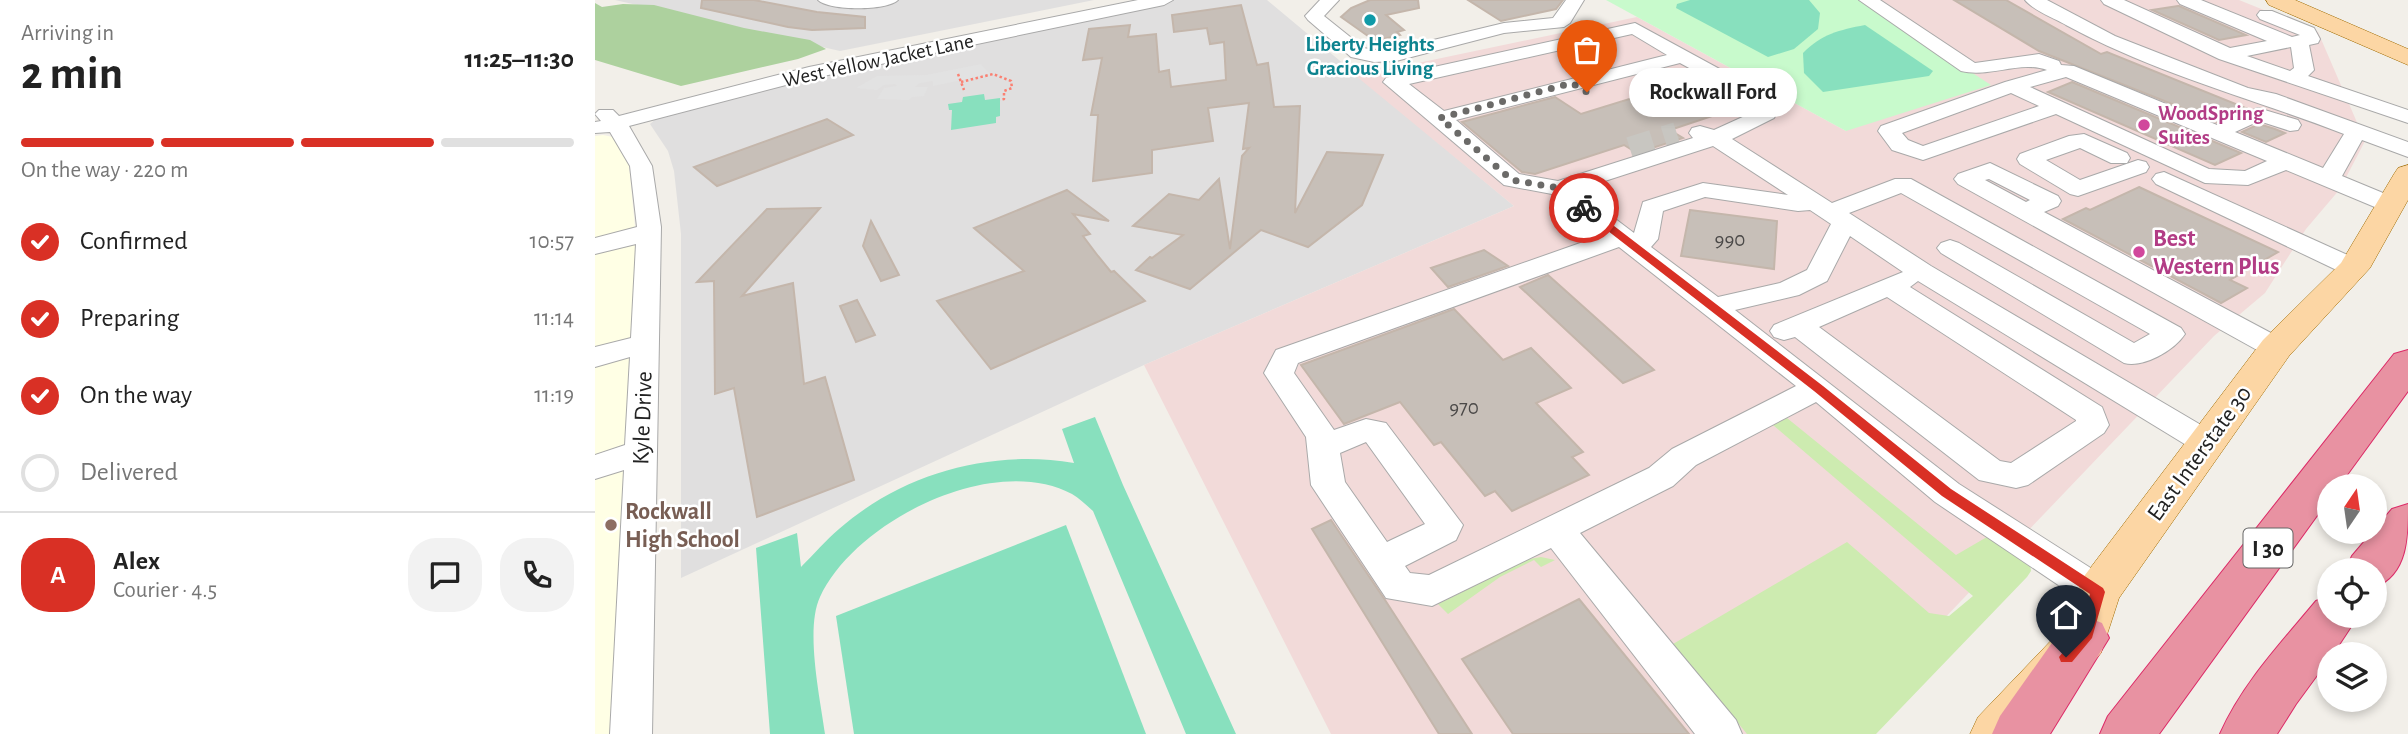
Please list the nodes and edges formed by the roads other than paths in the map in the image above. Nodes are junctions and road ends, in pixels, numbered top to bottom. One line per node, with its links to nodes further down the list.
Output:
1 (827, 0): 2 (street)
2 (889, 0)
3 (1116, 0): 15 (street, West Yellow Jacket Lane)
4 (1164, 0): 15 (street, West Yellow Jacket Lane)
5 (1330, 0): 6 (street)
6 (1576, 0)
7 (1868, 0): 21 (street)
8 (2034, 0): 32 (street)
9 (2140, 0): 14 (street)
10 (2186, 0): 17 (street)
11 (2228, 0): 17 (street)
12 (2277, 0): 16 (main road)
13 (2309, 0): 16 (main road)
14 (2114, 2): 18 (street)
15 (1049, 15): 28 (street, West Yellow Jacket Lane)
16 (2407, 44)
17 (2294, 45): 18 (street); 22 (street)
18 (2227, 55): 22 (street)
19 (1683, 57): 20 (street); 23 (street); 27 (street)
20 (1706, 68): 23 (street); 31 (street)
21 (2067, 70): 24 (street); 29 (street)
22 (2292, 78): 26 (street)
23 (1572, 83): 27 (street)
24 (2012, 86): 25 (street); 25 (street)
25 (2057, 107): 34 (street)
26 (2408, 117)
27 (1440, 118): 37 (street)
28 (603, 121): 42 (street, Kyle Drive)
29 (2216, 133): 32 (street); 34 (street)
30 (1677, 134): 31 (street)
31 (1716, 138): 37 (street); 40 (street)
32 (2352, 138): 33 (street); 36 (street)
33 (2408, 150)
34 (2284, 162): 36 (street)
35 (2139, 167): 46 (street)
36 (2328, 180): 38 (street)
37 (1559, 188): 43 (street)
38 (2399, 189): 46 (main road, East Interstate 30)
39 (2025, 211): 53 (street)
40 (1830, 212): 41 (street); 43 (street); 47 (street); 49 (street)
41 (1987, 231): 45 (street); 45 (street)
42 (649, 233): 44 (street); 52 (street, Kyle Drive)
43 (1628, 242): 49 (street); 58 (street)
44 (595, 246)
45 (1951, 248): 47 (street)
46 (2354, 268): 53 (main road, East Interstate 30)
47 (1922, 272): 48 (street); 57 (street)
48 (1889, 286): 50 (street); 50 (street)
49 (1712, 307): 51 (street)
50 (1798, 325): 51 (street)
51 (1758, 342): 56 (street)
52 (646, 343): 54 (street); 59 (street, Kyle Drive)
53 (2276, 348): 57 (main road, East Interstate 30)
54 (595, 357)
55 (2408, 363): 71 (highway, I 30)
56 (1818, 388): 62 (street); 65 (street)
57 (2207, 443): 65 (main road, East Interstate 30)
58 (1323, 447): 64 (street); 64 (street)
59 (641, 452): 60 (street); 67 (street, Kyle Drive)
60 (595, 467)
61 (2408, 521): 63 (highway)
62 (1556, 529): 64 (street); 68 (street)
63 (2379, 558)
64 (1381, 561)
65 (2091, 615): 69 (main road, East Interstate 30); 70 (highway)
66 (2324, 628): 72 (highway)
67 (631, 734)
68 (1721, 734)
69 (1996, 734)
70 (2019, 734)
71 (2127, 734)
72 (2247, 734)

